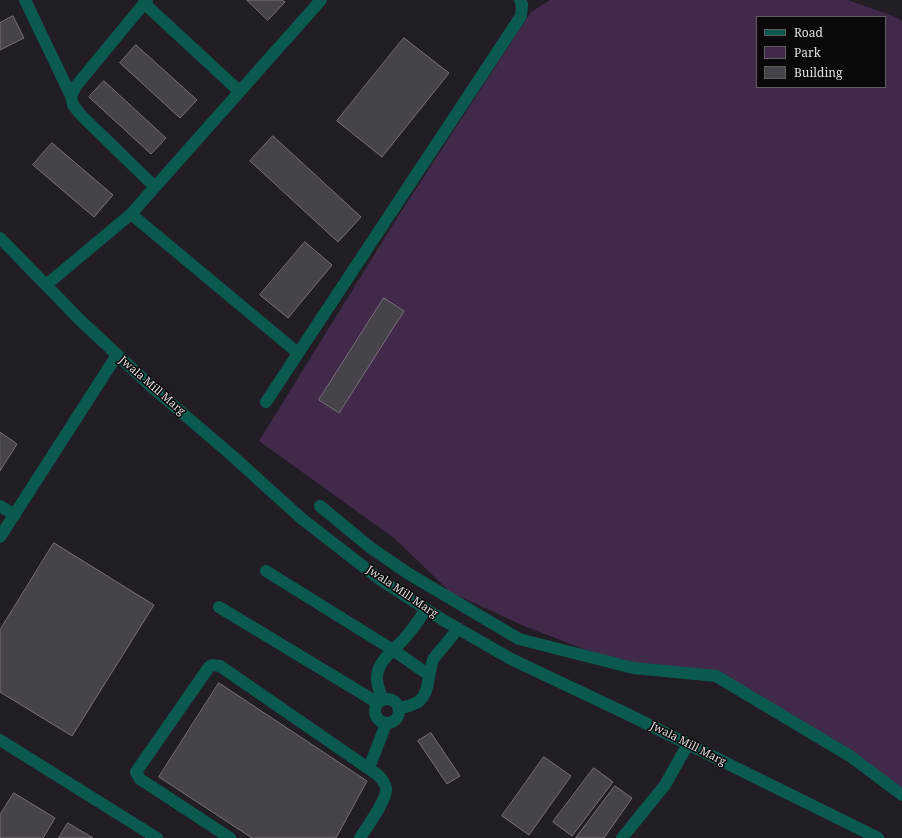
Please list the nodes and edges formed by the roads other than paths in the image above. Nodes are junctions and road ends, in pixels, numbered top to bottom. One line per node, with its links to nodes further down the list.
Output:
1 (25, 0): 6 (street)
2 (320, 0): 5 (street)
3 (520, 0): 11 (street)
4 (145, 1): 5 (street); 6 (street)
5 (239, 91): 7 (street)
6 (71, 96): 7 (street)
7 (156, 187): 8 (street)
8 (131, 214): 10 (street); 11 (street)
9 (0, 238): 10 (street, Jwala Mill Marg)
10 (46, 286): 12 (street, Jwala Mill Marg)
11 (298, 353): 13 (street)
12 (117, 355): 16 (street); 20 (street, Jwala Mill Marg)
13 (266, 402)
14 (0, 506): 16 (street)
15 (320, 506): 30 (street)
16 (15, 515): 17 (street)
17 (0, 537)
18 (266, 571): 22 (street)
19 (219, 607): 24 (street)
20 (426, 610): 21 (street, Jwala Mill Marg); 22 (street)
21 (458, 629): 23 (street); 28 (street, Jwala Mill Marg)
22 (393, 650): 23 (street); 24 (street)
23 (429, 675): 25 (street)
24 (380, 702): 25 (street); 26 (street)
25 (399, 708): 26 (street)
26 (386, 724): 29 (street)
27 (0, 740): 31 (street)
28 (688, 744): 34 (street); 35 (street, Jwala Mill Marg)
29 (369, 768): 32 (street); 33 (street)
30 (902, 795)
31 (157, 838)
32 (230, 838)
33 (360, 838)
34 (622, 838)
35 (878, 838)

